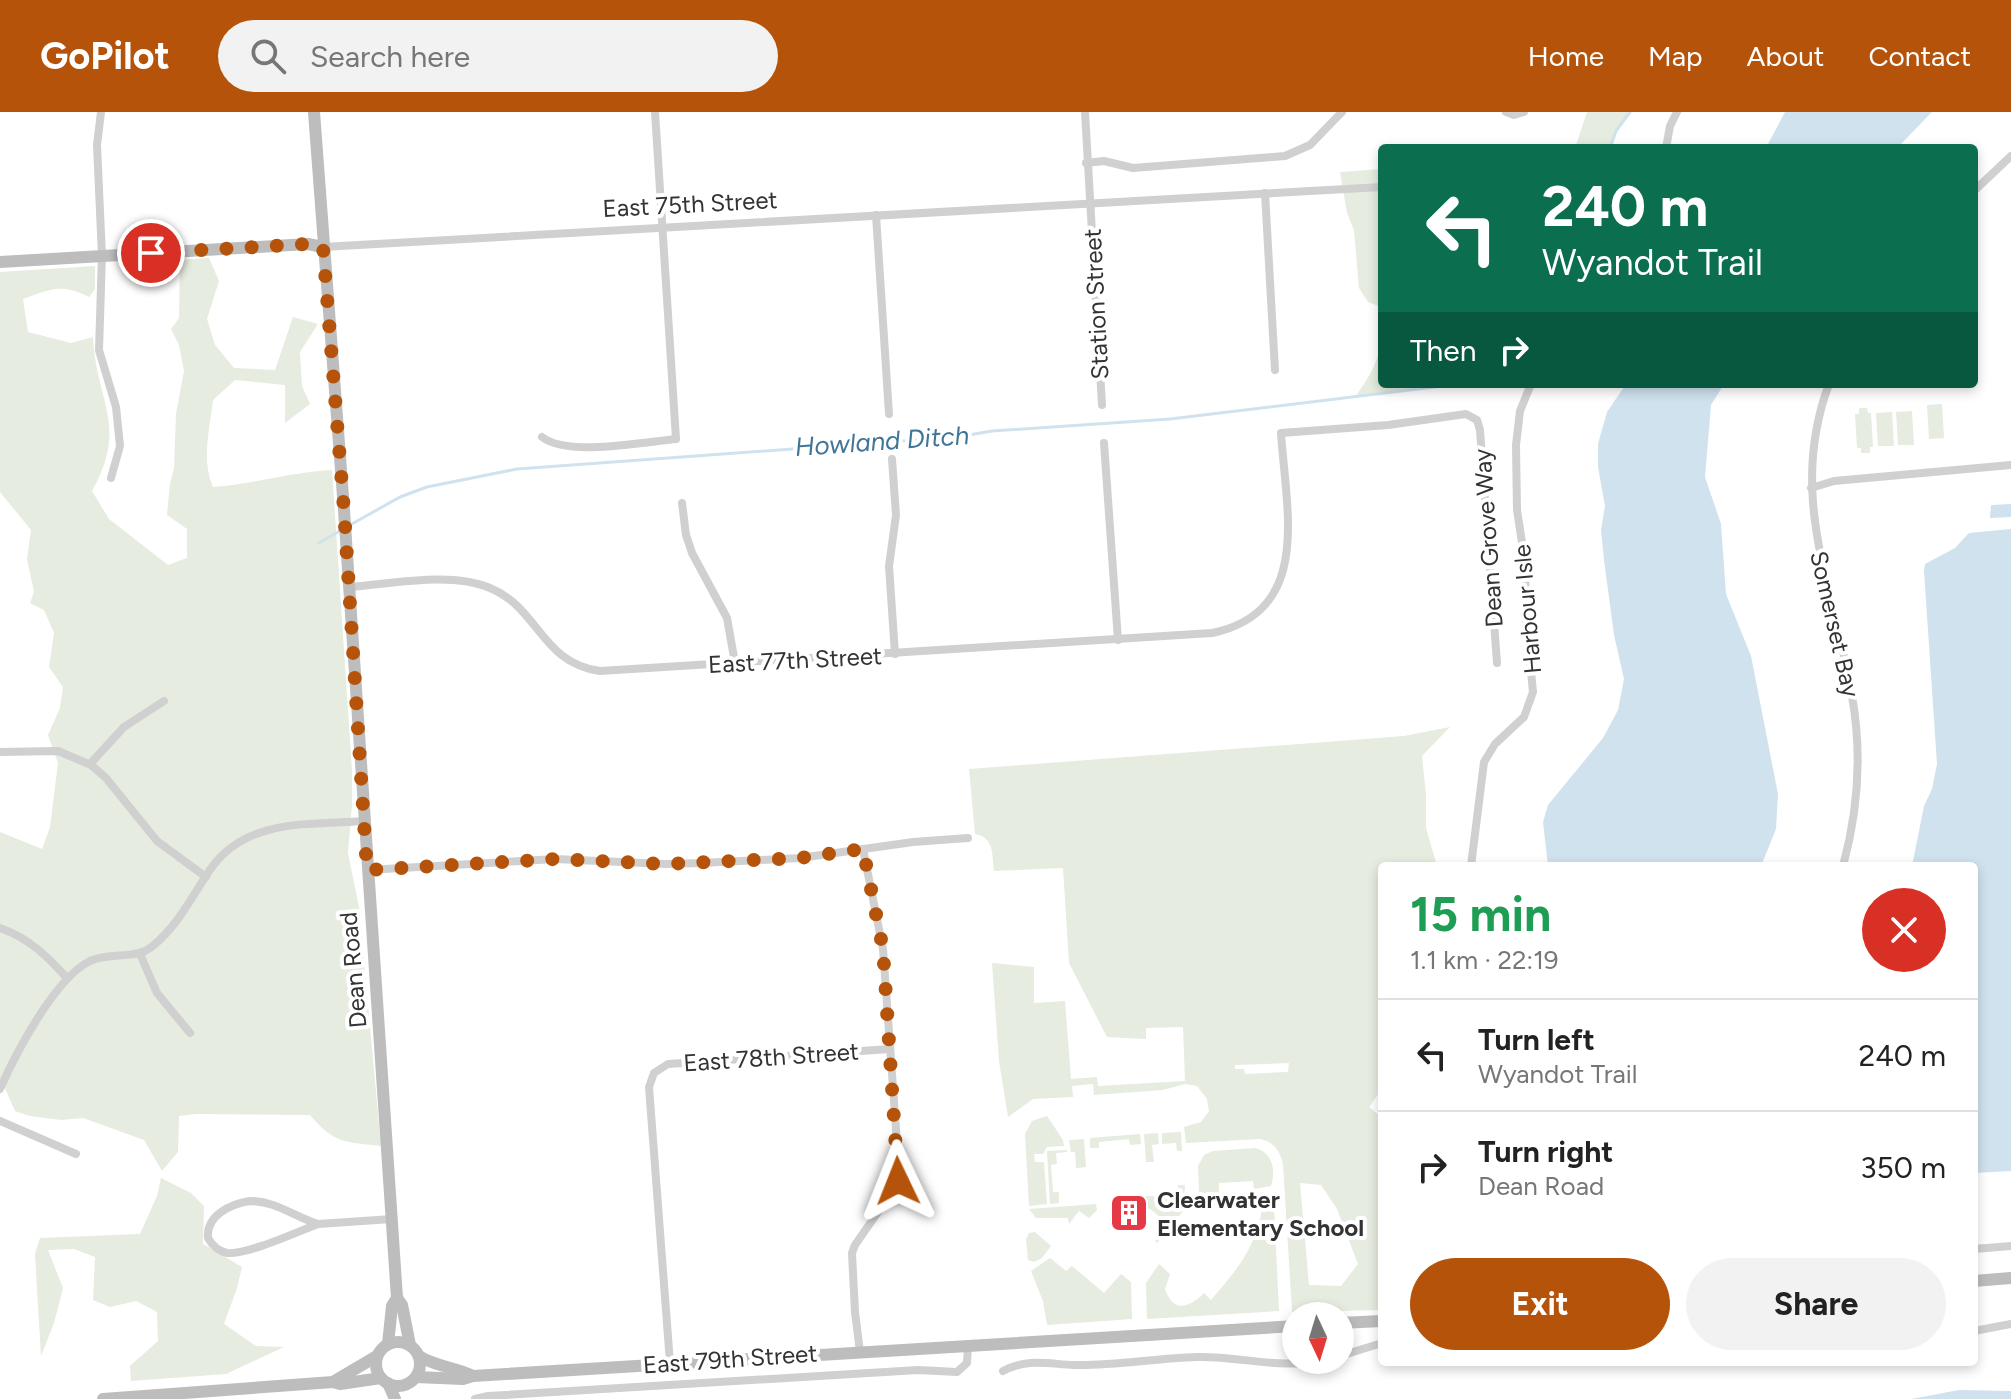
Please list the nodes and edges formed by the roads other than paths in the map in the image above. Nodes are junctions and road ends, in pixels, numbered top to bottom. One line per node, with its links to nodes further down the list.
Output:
1 (101, 112): 19 (street)
2 (314, 112): 18 (street, Dean Road)
3 (655, 112): 17 (street)
4 (1085, 112): 11 (street, Station Street)
5 (1342, 112): 11 (street)
6 (1506, 112): 7 (street)
7 (1524, 112)
8 (1677, 112): 9 (street)
9 (1667, 144)
10 (2011, 156): 13 (street)
11 (1086, 163): 15 (street, Station Street)
12 (1378, 187): 14 (street, East 75th Street)
13 (1978, 187)
14 (1265, 193): 15 (street, East 75th Street); 21 (street)
15 (1090, 204): 16 (street, East 75th Street); 24 (street, Station Street)
16 (876, 215): 17 (street, East 75th Street); 25 (street)
17 (662, 228): 18 (street, East 75th Street); 26 (street)
18 (323, 247): 19 (street, East 75th Street); 33 (street, Dean Road)
19 (102, 256): 20 (street, East 75th Street); 30 (street)
20 (0, 262)
21 (1275, 370)
22 (1529, 388): 45 (street, Harbour Isle)
23 (1828, 388): 31 (street, Somerset Bay)
24 (1102, 405)
25 (889, 414)
26 (542, 437)
27 (1104, 443): 35 (street)
28 (892, 459): 36 (street)
29 (2011, 465): 31 (street)
30 (111, 478)
31 (1811, 488): 46 (street, Somerset Bay)
32 (682, 503): 37 (street)
33 (349, 587): 37 (street, East 77th Street); 42 (street, Dean Road)
34 (1266, 605): 35 (street, East 77th Street); 38 (street, Dean Grove Way)
35 (1118, 640): 36 (street, East 77th Street)
36 (895, 654): 37 (street, East 77th Street)
37 (735, 663)
38 (1497, 663)
39 (164, 701): 41 (street)
40 (0, 752): 41 (street)
41 (90, 764): 48 (street)
42 (364, 821): 47 (street, Dean Road); 48 (street)
43 (968, 838): 44 (street)
44 (863, 849): 47 (street); 53 (street)
45 (1472, 862)
46 (1844, 862)
47 (367, 870): 57 (street, Dean Road)
48 (206, 877): 50 (street)
49 (0, 928): 51 (street)
50 (140, 954): 51 (street); 52 (street)
51 (67, 978): 54 (street)
52 (190, 1033)
53 (890, 1049): 73 (street); 77 (street, East 78th Street)
54 (0, 1089)
55 (0, 1121): 56 (street)
56 (76, 1154)
57 (392, 1219): 58 (street); 63 (street, Dean Road)
58 (318, 1224): 58 (street)
59 (2011, 1246): 60 (street)
60 (1978, 1249)
61 (2011, 1278): 62 (street)
62 (1978, 1281)
63 (397, 1298): 69 (street, Dean Road); 71 (street, Dean Road)
64 (1378, 1321): 65 (street)
65 (1354, 1322)
66 (2011, 1324): 68 (street)
67 (1282, 1327): 72 (street, East 79th Street)
68 (1978, 1330)
69 (388, 1344): 71 (street); 75 (street)
70 (1378, 1344): 74 (street)
71 (410, 1345): 76 (street)
72 (968, 1346): 73 (street, East 79th Street); 87 (street, East 79th Street)
73 (860, 1352): 77 (street, East 79th Street)
74 (1354, 1352)
75 (377, 1356): 82 (street); 83 (street)
76 (419, 1356): 80 (street, East 79th Street); 81 (street)
77 (670, 1363): 80 (street, East 79th Street)
78 (1282, 1365): 79 (street)
79 (1003, 1371)
80 (473, 1376): 81 (street, East 79th Street)
81 (414, 1379): 82 (street); 86 (street)
82 (384, 1380): 83 (street); 85 (street)
83 (333, 1382): 84 (street)
84 (103, 1399)
85 (395, 1399)
86 (406, 1399)
87 (475, 1399)

